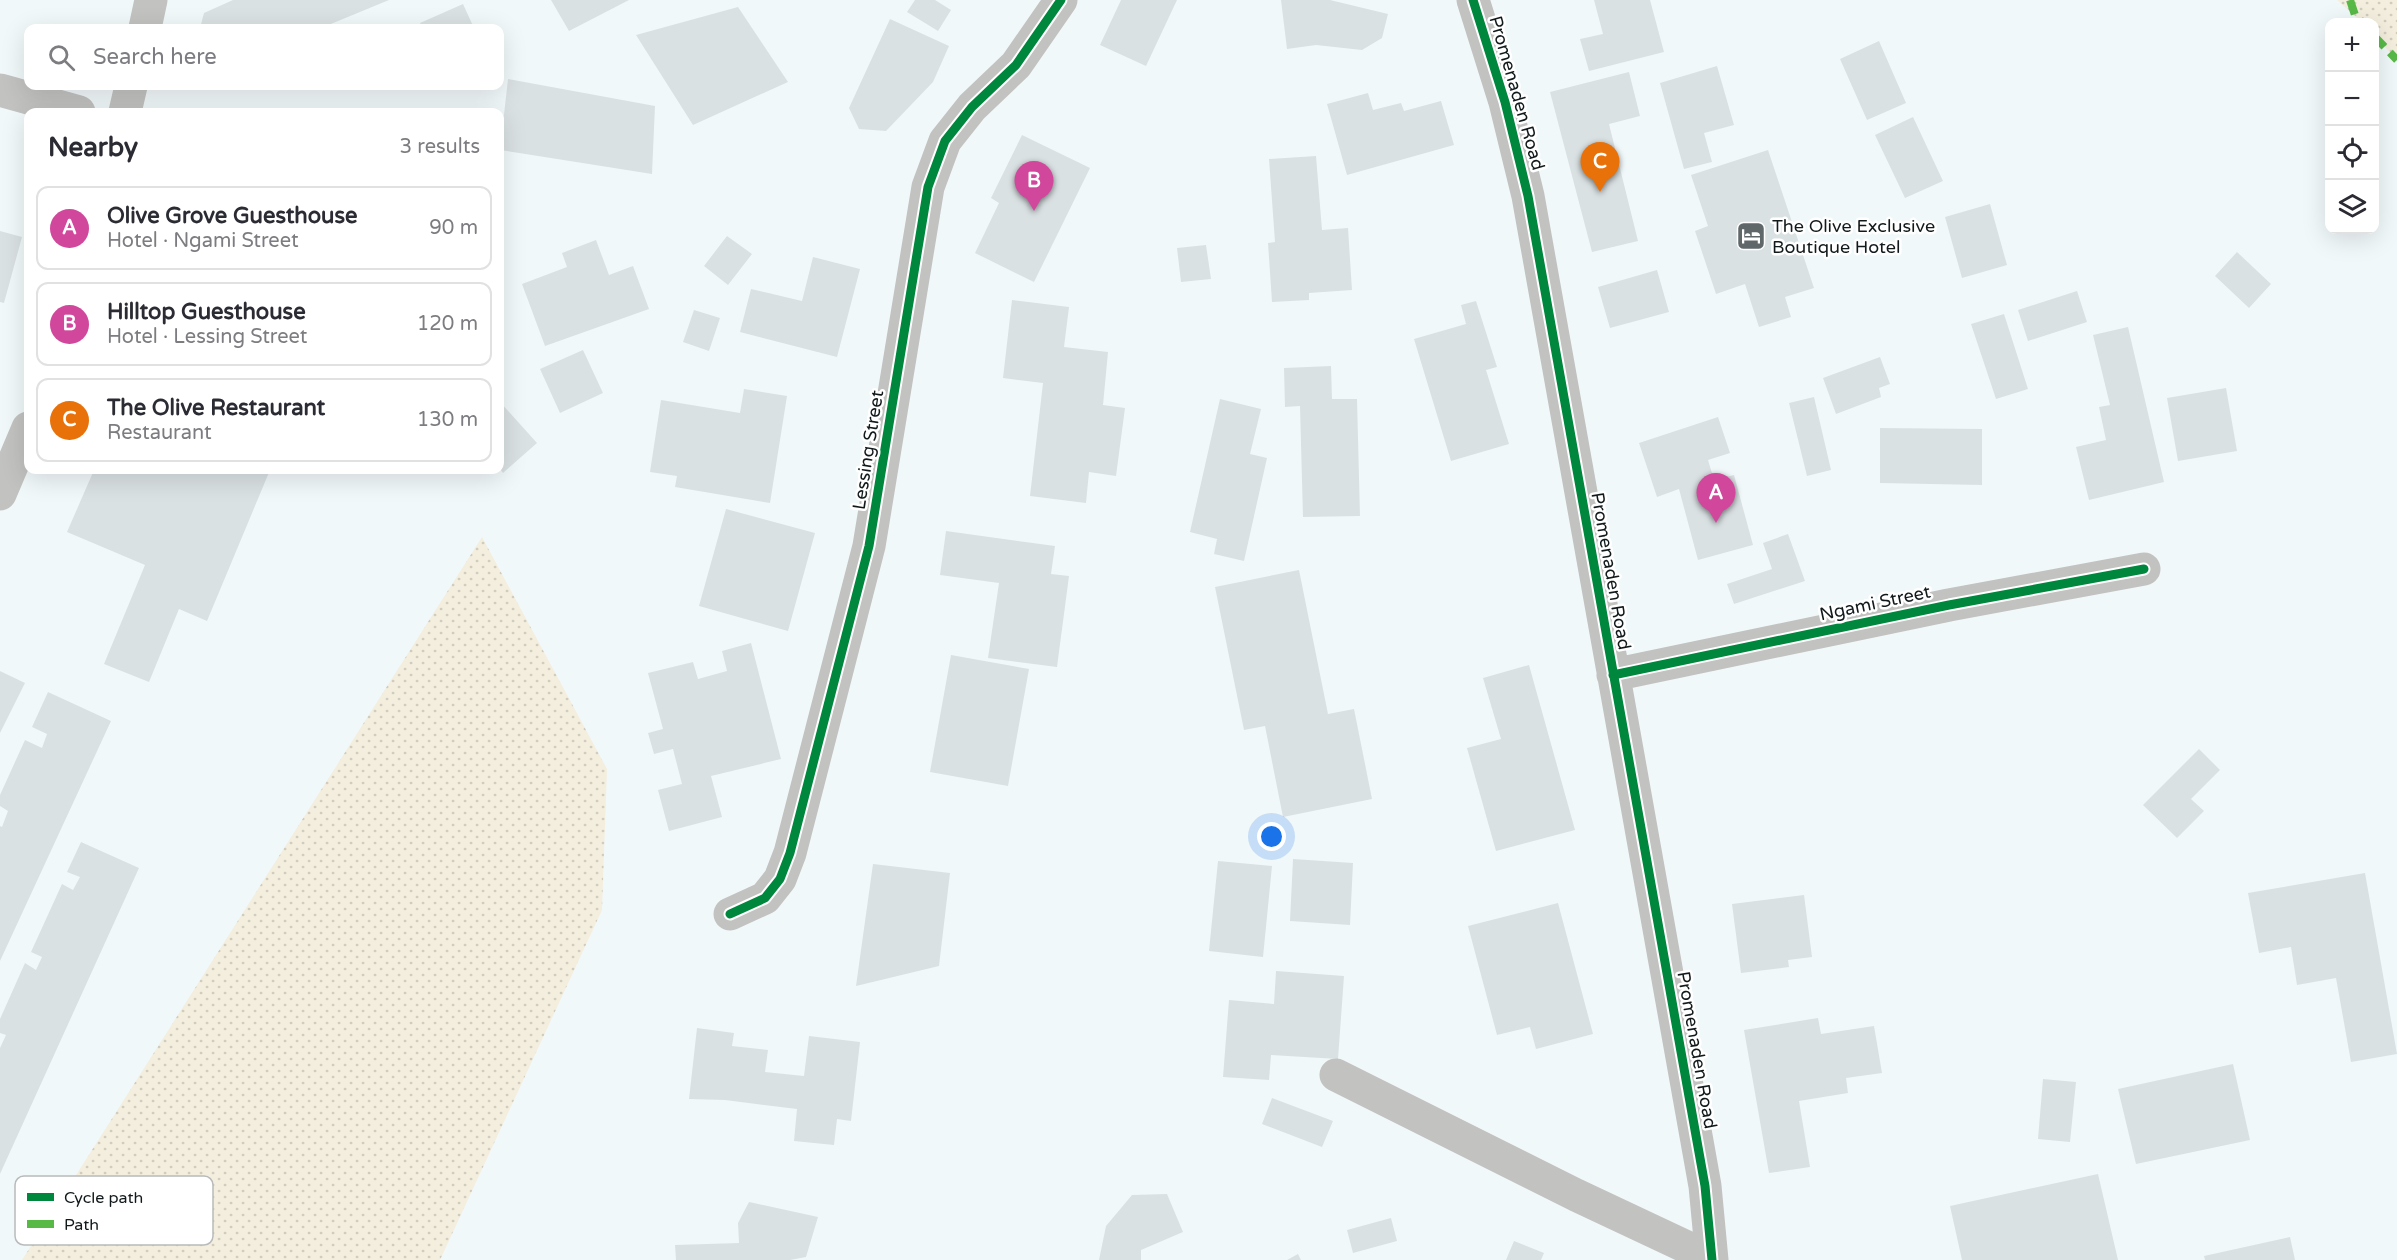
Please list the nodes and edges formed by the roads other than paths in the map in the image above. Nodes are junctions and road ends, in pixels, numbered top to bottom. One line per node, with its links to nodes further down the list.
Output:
1 (151, 0): 4 (street)
2 (1061, 0): 13 (street, Lessing Street)
3 (1473, 0): 12 (street, Promenaden Road)
4 (146, 24)
5 (0, 90): 7 (street)
6 (130, 90): 8 (street)
7 (65, 108)
8 (126, 108)
9 (24, 437): 10 (street)
10 (0, 494)
11 (2144, 569): 12 (street, Ngami Street)
12 (1613, 675): 15 (street, Promenaden Road)
13 (730, 914)
14 (1336, 1075): 15 (street)
15 (1712, 1259)

